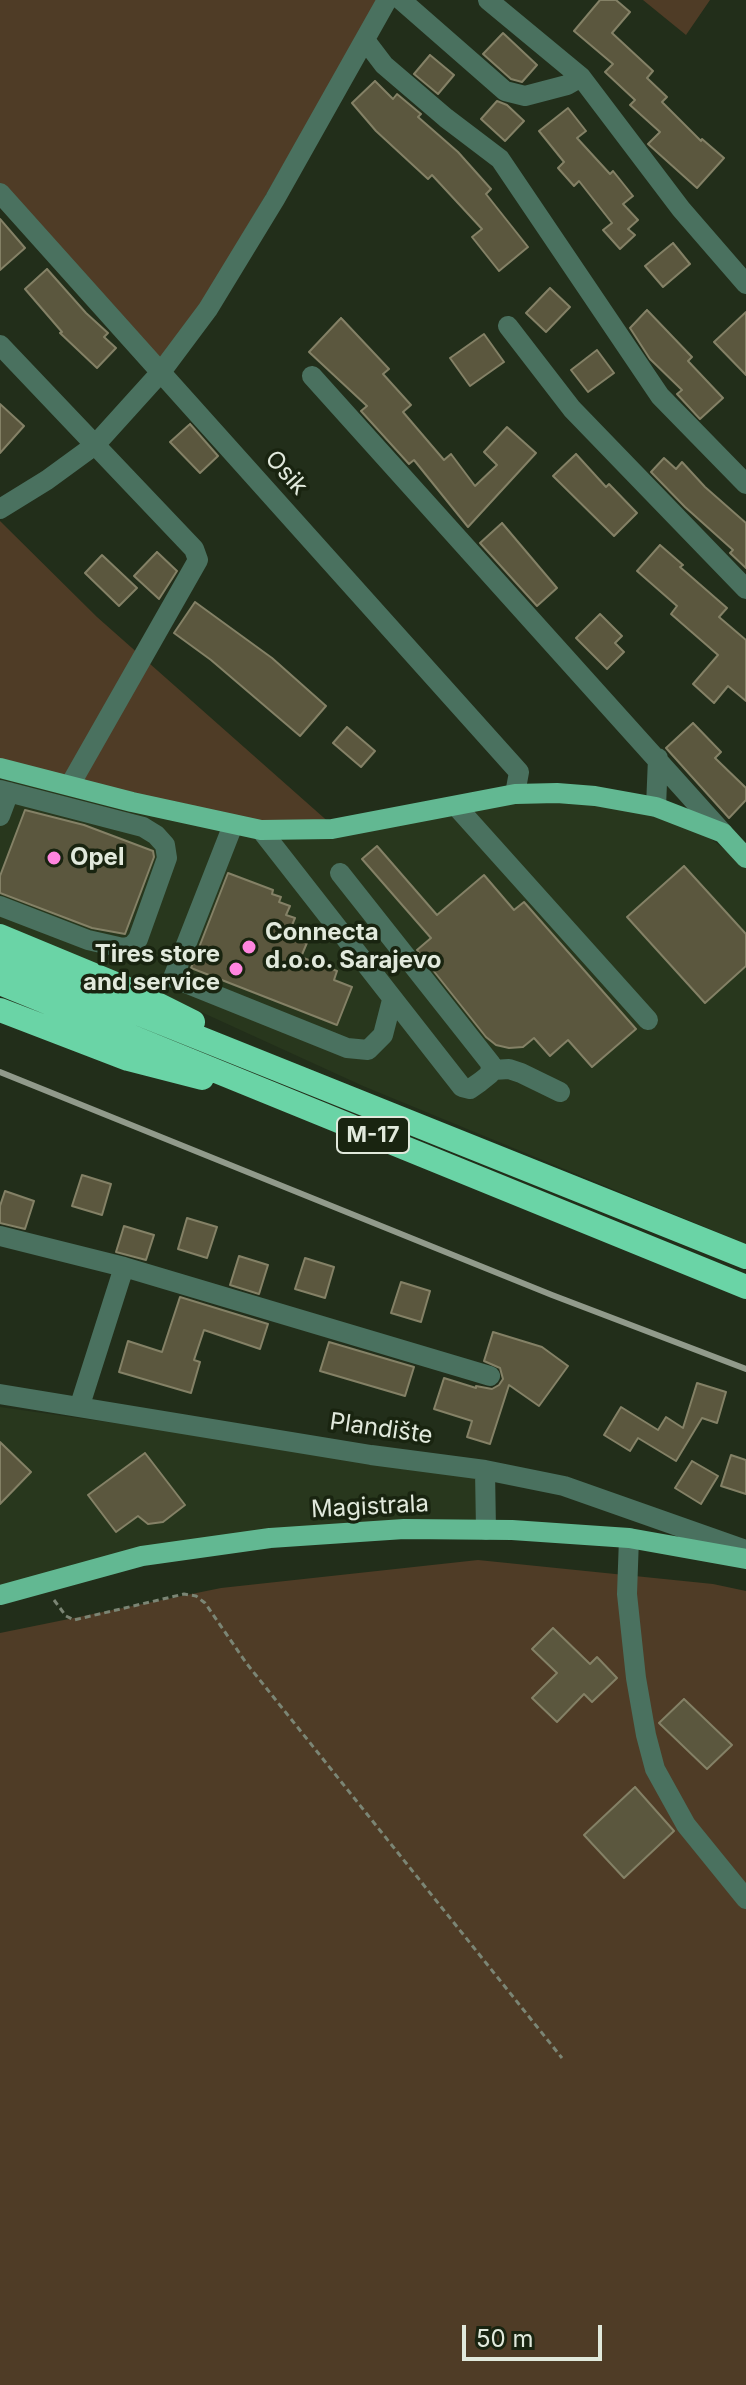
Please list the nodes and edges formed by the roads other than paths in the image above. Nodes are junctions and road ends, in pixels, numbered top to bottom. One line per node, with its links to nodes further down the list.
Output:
1 (387, 0): 4 (street)
2 (401, 0): 5 (street)
3 (488, 0): 5 (street)
4 (365, 40): 10 (street); 13 (street)
5 (581, 77): 7 (street)
6 (0, 193): 10 (street, Osik)
7 (746, 284)
8 (508, 326): 15 (street)
9 (0, 345): 12 (street)
10 (161, 372): 12 (street); 20 (street, Osik)
11 (312, 376): 16 (street)
12 (95, 445): 14 (street); 18 (street)
13 (746, 484)
14 (0, 509)
15 (746, 589)
16 (658, 758): 22 (street); 26 (street)
17 (0, 768): 18 (main road)
18 (70, 785): 24 (main road)
19 (4, 791): 23 (street); 29 (street)
20 (515, 794): 21 (main road); 22 (main road)
21 (456, 806): 25 (main road); 35 (street)
22 (656, 807): 26 (main road)
23 (0, 816)
24 (233, 825): 25 (main road); 33 (street)
25 (261, 830): 33 (street)
26 (723, 833): 27 (main road)
27 (746, 858)
28 (340, 873): 36 (street)
29 (0, 906)
30 (0, 936): 37 (highway)
31 (0, 958): 37 (highway, M-17)
32 (0, 983): 37 (highway, M-17)
33 (392, 1000): 36 (street)
34 (0, 1010): 37 (highway)
35 (648, 1020)
36 (493, 1070): 38 (street)
37 (271, 1080): 40 (highway, M-17); 42 (highway, M-17)
38 (560, 1092)
39 (0, 1236): 41 (street)
40 (746, 1257)
41 (124, 1267): 43 (street); 45 (street)
42 (746, 1287)
43 (490, 1376)
44 (0, 1394): 45 (street, Plandište)
45 (80, 1405): 46 (street, Plandište)
46 (485, 1470): 47 (street); 49 (street, Plandište)
47 (486, 1530): 48 (main road, Magistrala); 51 (main road, Magistrala)
48 (629, 1538): 50 (main road, Magistrala); 52 (street)
49 (746, 1550)
50 (746, 1559)
51 (0, 1595)
52 (746, 1899)

